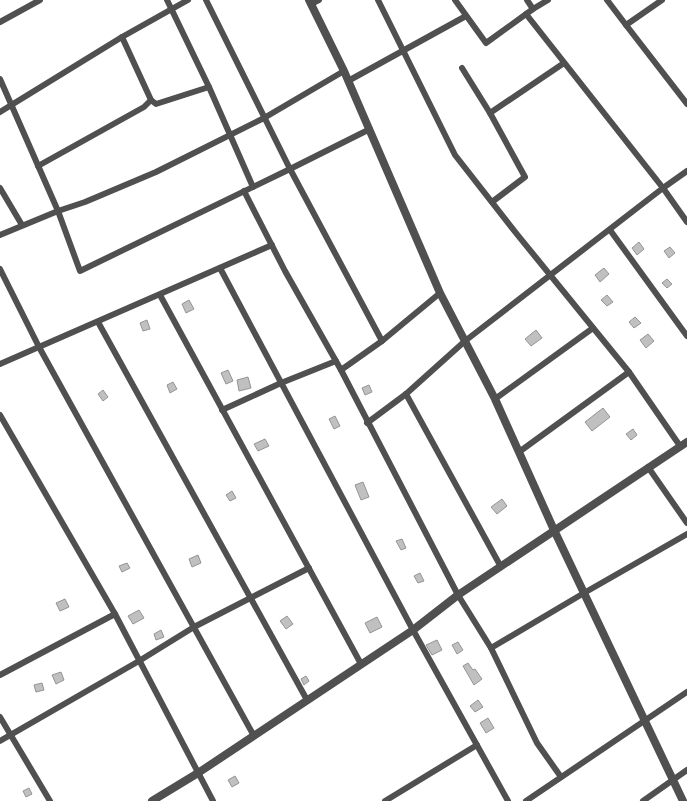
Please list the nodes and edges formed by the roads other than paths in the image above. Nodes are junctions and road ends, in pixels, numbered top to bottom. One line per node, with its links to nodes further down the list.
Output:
1 (40, 0): 17 (street)
2 (167, 0): 13 (street)
3 (188, 0): 13 (street)
4 (206, 0): 32 (street)
5 (319, 0): 12 (street)
6 (378, 0): 20 (street)
7 (455, 0): 16 (street)
8 (527, 0): 14 (street)
9 (548, 0): 14 (street)
10 (607, 0): 18 (street)
11 (662, 0): 18 (street)
12 (310, 2): 23 (street)
13 (172, 9): 19 (street); 26 (street)
14 (533, 9): 15 (street)
15 (526, 14): 16 (street); 21 (street)
16 (466, 16): 20 (street)
17 (0, 22)
18 (626, 25): 28 (street)
19 (122, 37): 27 (street); 29 (street)
20 (403, 51): 25 (street); 42 (street)
21 (564, 63): 31 (street); 40 (street)
22 (462, 68): 31 (street)
23 (344, 71): 25 (street); 32 (street)
24 (0, 79): 29 (street)
25 (348, 81): 33 (street)
26 (209, 87): 27 (street); 34 (street)
27 (151, 100): 35 (street)
28 (687, 104)
29 (12, 105): 30 (street); 35 (street)
30 (0, 112)
31 (490, 113): 42 (street)
32 (264, 118): 34 (street); 36 (street)
33 (370, 129): 36 (street); 52 (street)
34 (229, 135): 38 (street); 43 (street)
35 (38, 166): 43 (street)
36 (290, 169): 38 (street); 57 (street)
37 (687, 171): 40 (street)
38 (253, 187): 41 (street)
39 (0, 188): 45 (street)
40 (663, 188): 44 (street); 46 (street)
41 (244, 191): 43 (street); 48 (street)
42 (492, 202): 51 (street)
43 (58, 211): 45 (street)
44 (687, 222)
45 (22, 225): 47 (street)
46 (610, 230): 51 (street); 56 (street)
47 (0, 235)
48 (272, 245): 49 (street); 60 (street)
49 (220, 268): 53 (street); 64 (street)
50 (0, 269): 59 (street)
51 (551, 276): 55 (street); 58 (street)
52 (440, 293): 57 (street); 58 (street)
53 (160, 295): 54 (street); 67 (street)
54 (98, 322): 59 (street); 80 (street)
55 (593, 328): 63 (street); 66 (street)
56 (687, 336)
57 (382, 341): 62 (street)
58 (465, 341): 65 (street); 66 (street)
59 (39, 347): 61 (street); 82 (street)
60 (336, 361): 62 (street); 64 (street)
61 (0, 364)
62 (341, 370): 69 (street)
63 (629, 372): 70 (street); 71 (street)
64 (281, 383): 67 (street); 83 (street)
65 (406, 394): 69 (street); 76 (street)
66 (495, 399): 71 (street)
67 (222, 410): 77 (street)
68 (0, 415): 81 (street)
69 (368, 423): 79 (street)
70 (683, 444): 72 (street)
71 (519, 452): 74 (street)
72 (648, 468): 73 (street); 74 (street)
73 (687, 523)
74 (554, 530): 76 (street); 78 (street)
75 (687, 534): 78 (street)
76 (501, 567): 79 (street)
77 (309, 568): 80 (street); 86 (street)
78 (584, 593): 84 (street); 91 (street)
79 (458, 595): 83 (street); 84 (street)
80 (251, 598): 82 (street); 89 (street)
81 (115, 614): 85 (street); 87 (street)
82 (194, 627): 85 (street); 93 (street)
83 (413, 630): 86 (street); 95 (street)
84 (491, 648): 98 (street)
85 (139, 661): 92 (street); 97 (street)
86 (361, 664): 89 (street)
87 (0, 675)
88 (687, 692): 91 (street)
89 (307, 700): 93 (street)
90 (0, 717): 92 (street)
91 (645, 721): 98 (street); 99 (street)
92 (11, 736): 94 (street); 100 (street)
93 (254, 736): 97 (street)
94 (0, 741)
95 (477, 745): 103 (street); 104 (street)
96 (687, 770): 99 (street)
97 (198, 773): 101 (street); 102 (street)
98 (561, 777): 105 (street)
99 (673, 780): 106 (street); 107 (street)
100 (50, 801)
101 (152, 801)
102 (213, 801)
103 (385, 801)
104 (508, 801)
105 (526, 801)
106 (643, 801)
107 (683, 801)

